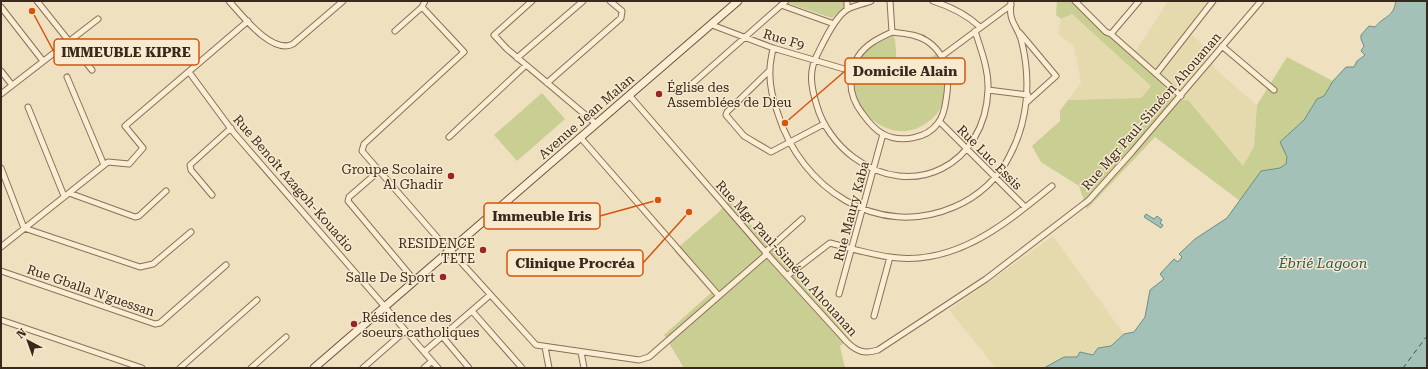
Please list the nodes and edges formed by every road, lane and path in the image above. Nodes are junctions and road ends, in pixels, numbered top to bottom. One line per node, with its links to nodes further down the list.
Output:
1 (37, 1): 34 (street)
2 (229, 1): 24 (street)
3 (343, 1): 24 (street)
4 (425, 1): 21 (street)
5 (532, 1): 37 (street)
6 (584, 1): 37 (street)
7 (610, 1): 49 (street)
8 (738, 1): 26 (main road, Avenue Jean Malan)
9 (786, 1): 19 (street)
10 (847, 1): 22 (street)
11 (872, 1): 22 (street)
12 (890, 1): 31 (street)
13 (933, 1): 28 (street)
14 (1075, 1): 32 (street)
15 (1139, 1): 32 (street)
16 (1213, 1): 47 (street)
17 (1260, 1): 35 (street, Rue Mgr Paul-Siméon Ahouanan)
18 (1011, 3): 27 (street); 28 (street)
19 (781, 5): 25 (street); 33 (street)
20 (1, 7): 40 (street)
21 (422, 7): 29 (street); 72 (street)
22 (847, 9): 25 (street)
23 (98, 19): 34 (street)
24 (248, 21): 46 (street)
25 (834, 24): 39 (street)
26 (712, 25): 33 (street, Rue F9); 55 (main road, Avenue Jean Malan)
27 (1014, 26): 56 (street); 58 (street)
28 (980, 27): 30 (street)
29 (395, 31)
30 (975, 31): 38 (street); 52 (street)
31 (892, 32): 38 (street); 45 (street)
32 (1111, 34): 47 (street)
33 (743, 38): 36 (street, Rue F9); 50 (street)
34 (69, 41): 40 (street); 42 (street)
35 (1222, 46): 53 (street); 57 (street, Rue Mgr Paul-Siméon Ahouanan)
36 (773, 48): 39 (street, Rue F9); 43 (street)
37 (519, 56): 41 (street)
38 (942, 56): 60 (street)
39 (814, 60): 45 (street, Rue F9); 62 (street)
40 (44, 61): 51 (street)
41 (526, 65): 49 (street); 66 (street)
42 (92, 70)
43 (770, 70): 67 (street); 67 (street)
44 (1, 71): 51 (street)
45 (851, 71): 64 (street)
46 (189, 72): 63 (street, Rue Benoît Azagoh-Kouadio); 69 (street)
47 (1156, 74): 57 (street)
48 (67, 77): 69 (street)
49 (549, 81): 61 (street)
50 (692, 84)
51 (12, 85): 54 (street)
52 (988, 90): 56 (street); 68 (street)
53 (1274, 90)
54 (1, 94)
55 (629, 95): 61 (main road, Avenue Jean Malan); 86 (street, Rue Mgr Paul-Siméon Ahouanan)
56 (1028, 95): 58 (street)
57 (1181, 96): 90 (street, Rue Mgr Paul-Siméon Ahouanan)
58 (1026, 104): 73 (street)
59 (28, 107): 76 (street)
60 (940, 122): 64 (street); 68 (street, Rue Luc Essis)
61 (595, 123): 65 (main road, Avenue Jean Malan)
62 (824, 124): 67 (street); 71 (street)
63 (231, 128): 77 (street); 96 (street, Rue Benoît Azagoh-Kouadio)
64 (883, 134): 71 (street, Rue Maury Kaba)
65 (580, 136): 85 (main road, Avenue Jean Malan); 94 (street)
66 (449, 137)
67 (789, 142): 79 (street)
68 (967, 149): 71 (street); 73 (street, Rue Luc Essis)
69 (104, 166): 76 (street)
70 (1, 168): 81 (street)
71 (874, 170): 79 (street, Rue Maury Kaba)
72 (379, 171): 85 (street); 91 (street)
73 (996, 177): 78 (street, Rue Luc Essis); 79 (street)
74 (1052, 186): 78 (street)
75 (166, 191): 76 (street)
76 (67, 195): 81 (street)
77 (212, 195)
78 (1025, 207): 87 (street)
79 (862, 210): 84 (street, Rue Maury Kaba)
80 (802, 219): 86 (street)
81 (24, 228): 82 (street); 83 (street)
82 (191, 232)
83 (1, 248)
84 (852, 249): 87 (street); 90 (street); 92 (street, Rue Maury Kaba)
85 (450, 251): 91 (main road, Avenue Jean Malan); 93 (street)
86 (766, 253): 90 (street, Rue Mgr Paul-Siméon Ahouanan); 94 (street)
87 (890, 257): 98 (street)
88 (226, 265): 89 (street, Rue Gballa N'guessan)
89 (1, 271)
90 (787, 276)
91 (415, 281): 96 (main road, Avenue Jean Malan)
92 (839, 294)
93 (490, 295): 97 (street); 103 (street)
94 (719, 296): 105 (street)
95 (257, 300): 108 (street)
96 (385, 306): 100 (street, Rue Benoît Azagoh-Kouadio); 110 (main road, Avenue Jean Malan)
97 (472, 311): 101 (street); 115 (street)
98 (874, 316)
99 (1, 320): 107 (street)
100 (406, 331): 104 (street, Rue Benoît Azagoh-Kouadio); 111 (street)
101 (442, 336): 104 (street); 114 (street)
102 (286, 337): 109 (street)
103 (545, 347): 105 (street); 116 (street)
104 (424, 352): 106 (street, Rue Benoît Azagoh-Kouadio)
105 (581, 352): 117 (street)
106 (432, 361): 112 (street); 113 (street, Rue Benoît Azagoh-Kouadio)
107 (142, 368)
108 (180, 368)
109 (251, 368)
110 (314, 368)
111 (363, 368)
112 (424, 368)
113 (438, 368)
114 (469, 368)
115 (522, 368)
116 (549, 368)
117 (584, 368)

